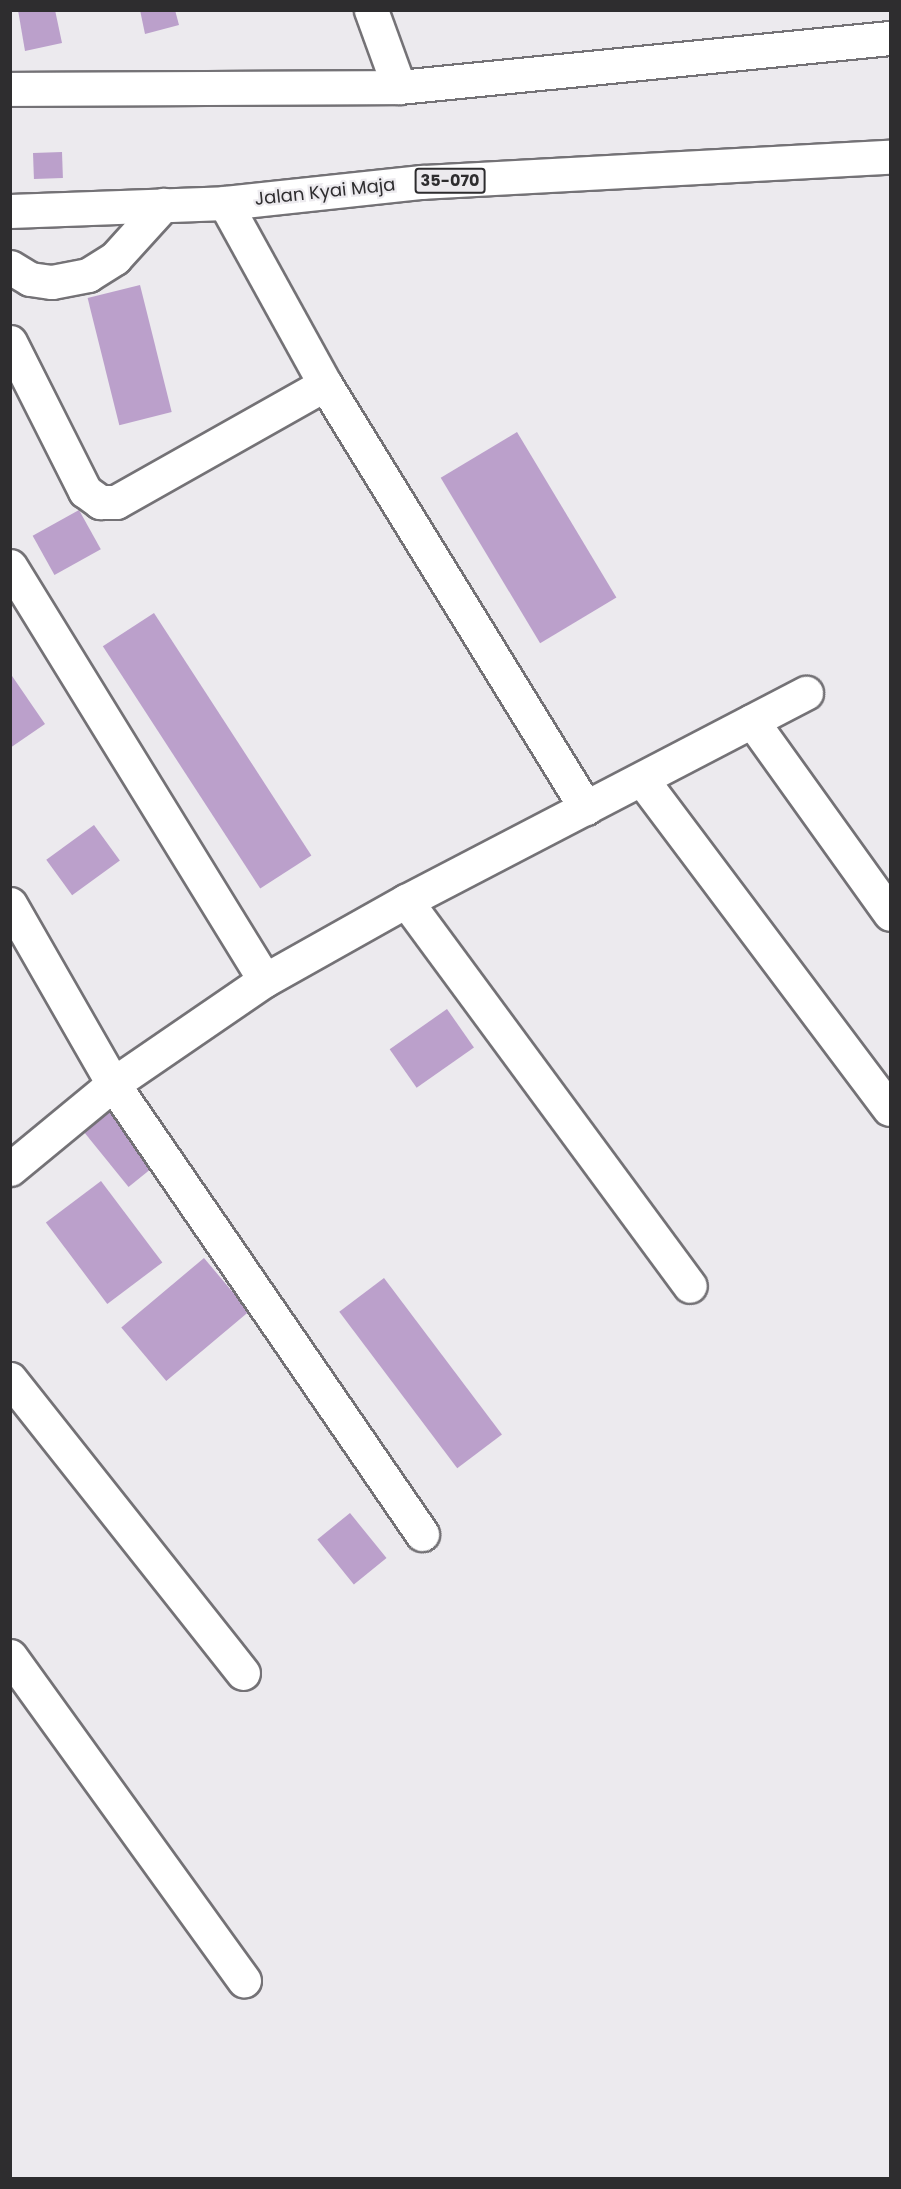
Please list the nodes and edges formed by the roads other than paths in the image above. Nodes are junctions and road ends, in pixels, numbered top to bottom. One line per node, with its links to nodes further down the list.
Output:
1 (371, 10): 3 (street)
2 (891, 38): 3 (street)
3 (399, 87): 4 (street)
4 (10, 89)
5 (891, 157): 6 (street, Jalan Kyai Maja / 35-070)
6 (225, 203): 7 (street, Jalan Kyai Maja / 35-070); 11 (street)
7 (163, 205): 8 (street, Jalan Kyai Maja / 35-070); 9 (street)
8 (10, 212)
9 (10, 267)
10 (10, 342): 11 (street)
11 (325, 384): 16 (street)
12 (10, 566): 20 (street)
13 (806, 693): 14 (street)
14 (752, 721): 15 (street); 19 (street)
15 (643, 781): 16 (street); 22 (street)
16 (586, 808): 17 (street)
17 (406, 901): 20 (street); 24 (street)
18 (10, 904): 21 (street)
19 (891, 914)
20 (265, 980): 21 (street)
21 (113, 1084): 23 (street); 26 (street)
22 (889, 1109)
23 (10, 1169)
24 (690, 1286)
25 (10, 1379): 28 (street)
26 (422, 1534)
27 (10, 1656): 29 (street)
28 (243, 1673)
29 (244, 1980)

